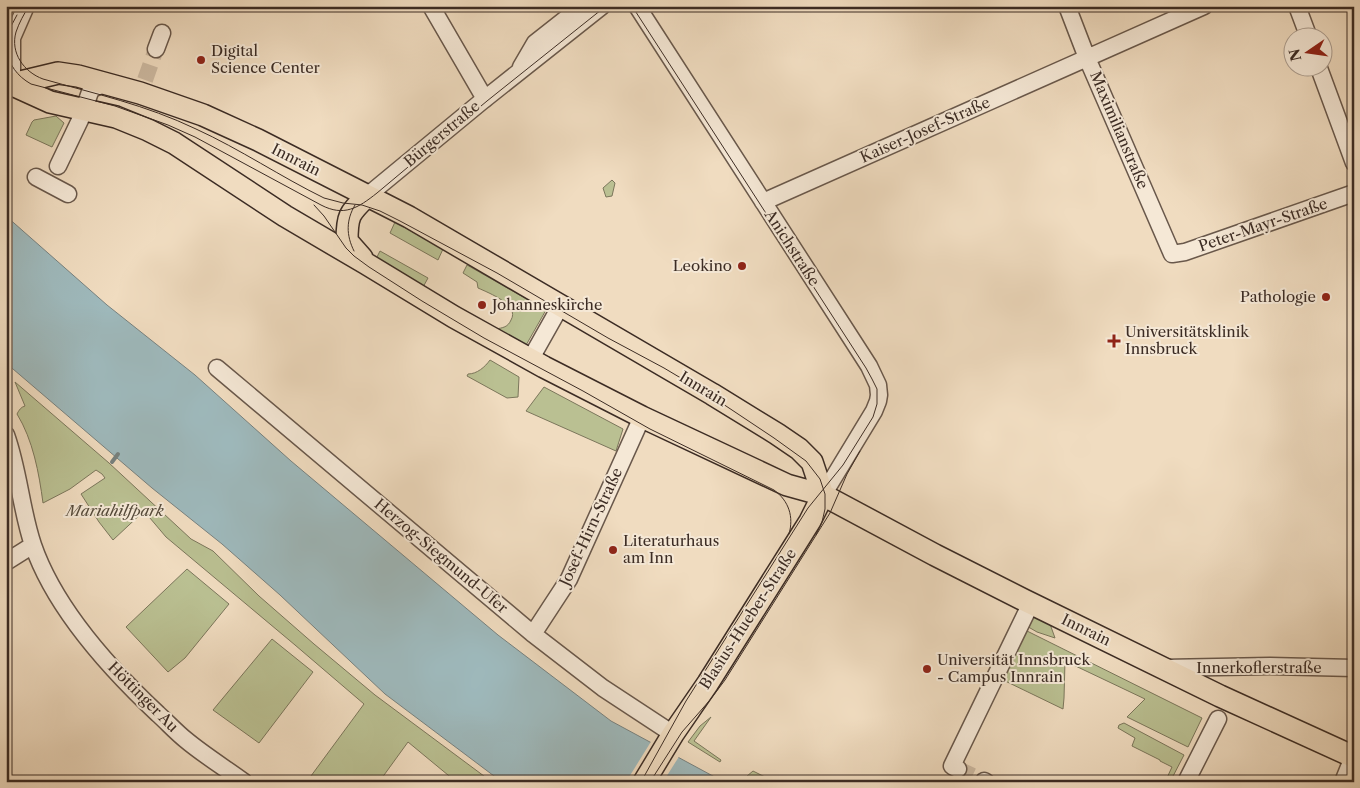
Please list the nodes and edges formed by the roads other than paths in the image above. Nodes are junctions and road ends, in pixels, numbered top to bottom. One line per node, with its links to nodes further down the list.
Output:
1 (431, 6): 17 (street)
2 (582, 6): 13 (street, Bürgerstraße)
3 (602, 6): 13 (street, Bürgerstraße)
4 (637, 6): 25 (street, Anichstraße)
5 (1067, 6): 12 (street, Maximilianstraße)
6 (1204, 6): 12 (street, Kaiser-Josef-Straße)
7 (1297, 6): 9 (street)
8 (25, 7): 15 (street)
9 (1305, 28)
10 (162, 33): 11 (street)
11 (156, 49)
12 (1087, 58): 25 (street, Kaiser-Josef-Straße); 26 (street, Maximilianstraße)
13 (517, 73): 17 (street, Bürgerstraße)
14 (1324, 78): 19 (street)
15 (9, 83): 16 (main road, Innrain); 18 (main road, Innrain)
16 (106, 83): 18 (street); 24 (main road, Innrain)
17 (485, 98): 24 (street, Bürgerstraße)
18 (83, 109): 20 (street); 27 (main road, Innrain)
19 (1354, 162)
20 (58, 166)
21 (36, 177): 23 (street)
22 (1354, 193): 26 (street, Peter-Mayr-Straße)
23 (68, 194)
24 (367, 196): 27 (main road); 28 (main road, Innrain)
25 (763, 202): 34 (street, Anichstraße)
26 (1172, 254)
27 (366, 263): 29 (main road, Innrain)
28 (561, 305): 29 (street); 34 (main road, Innrain)
29 (530, 360): 31 (main road, Innrain)
30 (217, 368): 38 (street, Herzog-Siegmund-Ufer)
31 (642, 417): 34 (main road, Innrain); 38 (street, Josef-Hirn-Straße)
32 (6, 435): 33 (street, Höttinger Au)
33 (13, 484): 35 (street, Höttinger Au)
34 (823, 495): 37 (main road, Innrain); 42 (main road, Blasius-Hueber-Straße)
35 (33, 545): 36 (street); 46 (street, Höttinger Au)
36 (6, 562)
37 (1031, 603): 39 (main road, Innrain); 44 (street)
38 (533, 634): 42 (street, Herzog-Siegmund-Ufer)
39 (1164, 668): 40 (street, Innerkoflerstraße); 43 (main road, Innrain)
40 (1354, 668)
41 (1218, 719): 45 (street)
42 (671, 738): 47 (main road, Blasius-Hueber-Straße)
43 (1353, 757): 48 (street)
44 (958, 769)
45 (1192, 774)
46 (244, 782)
47 (644, 782)
48 (1343, 782)

